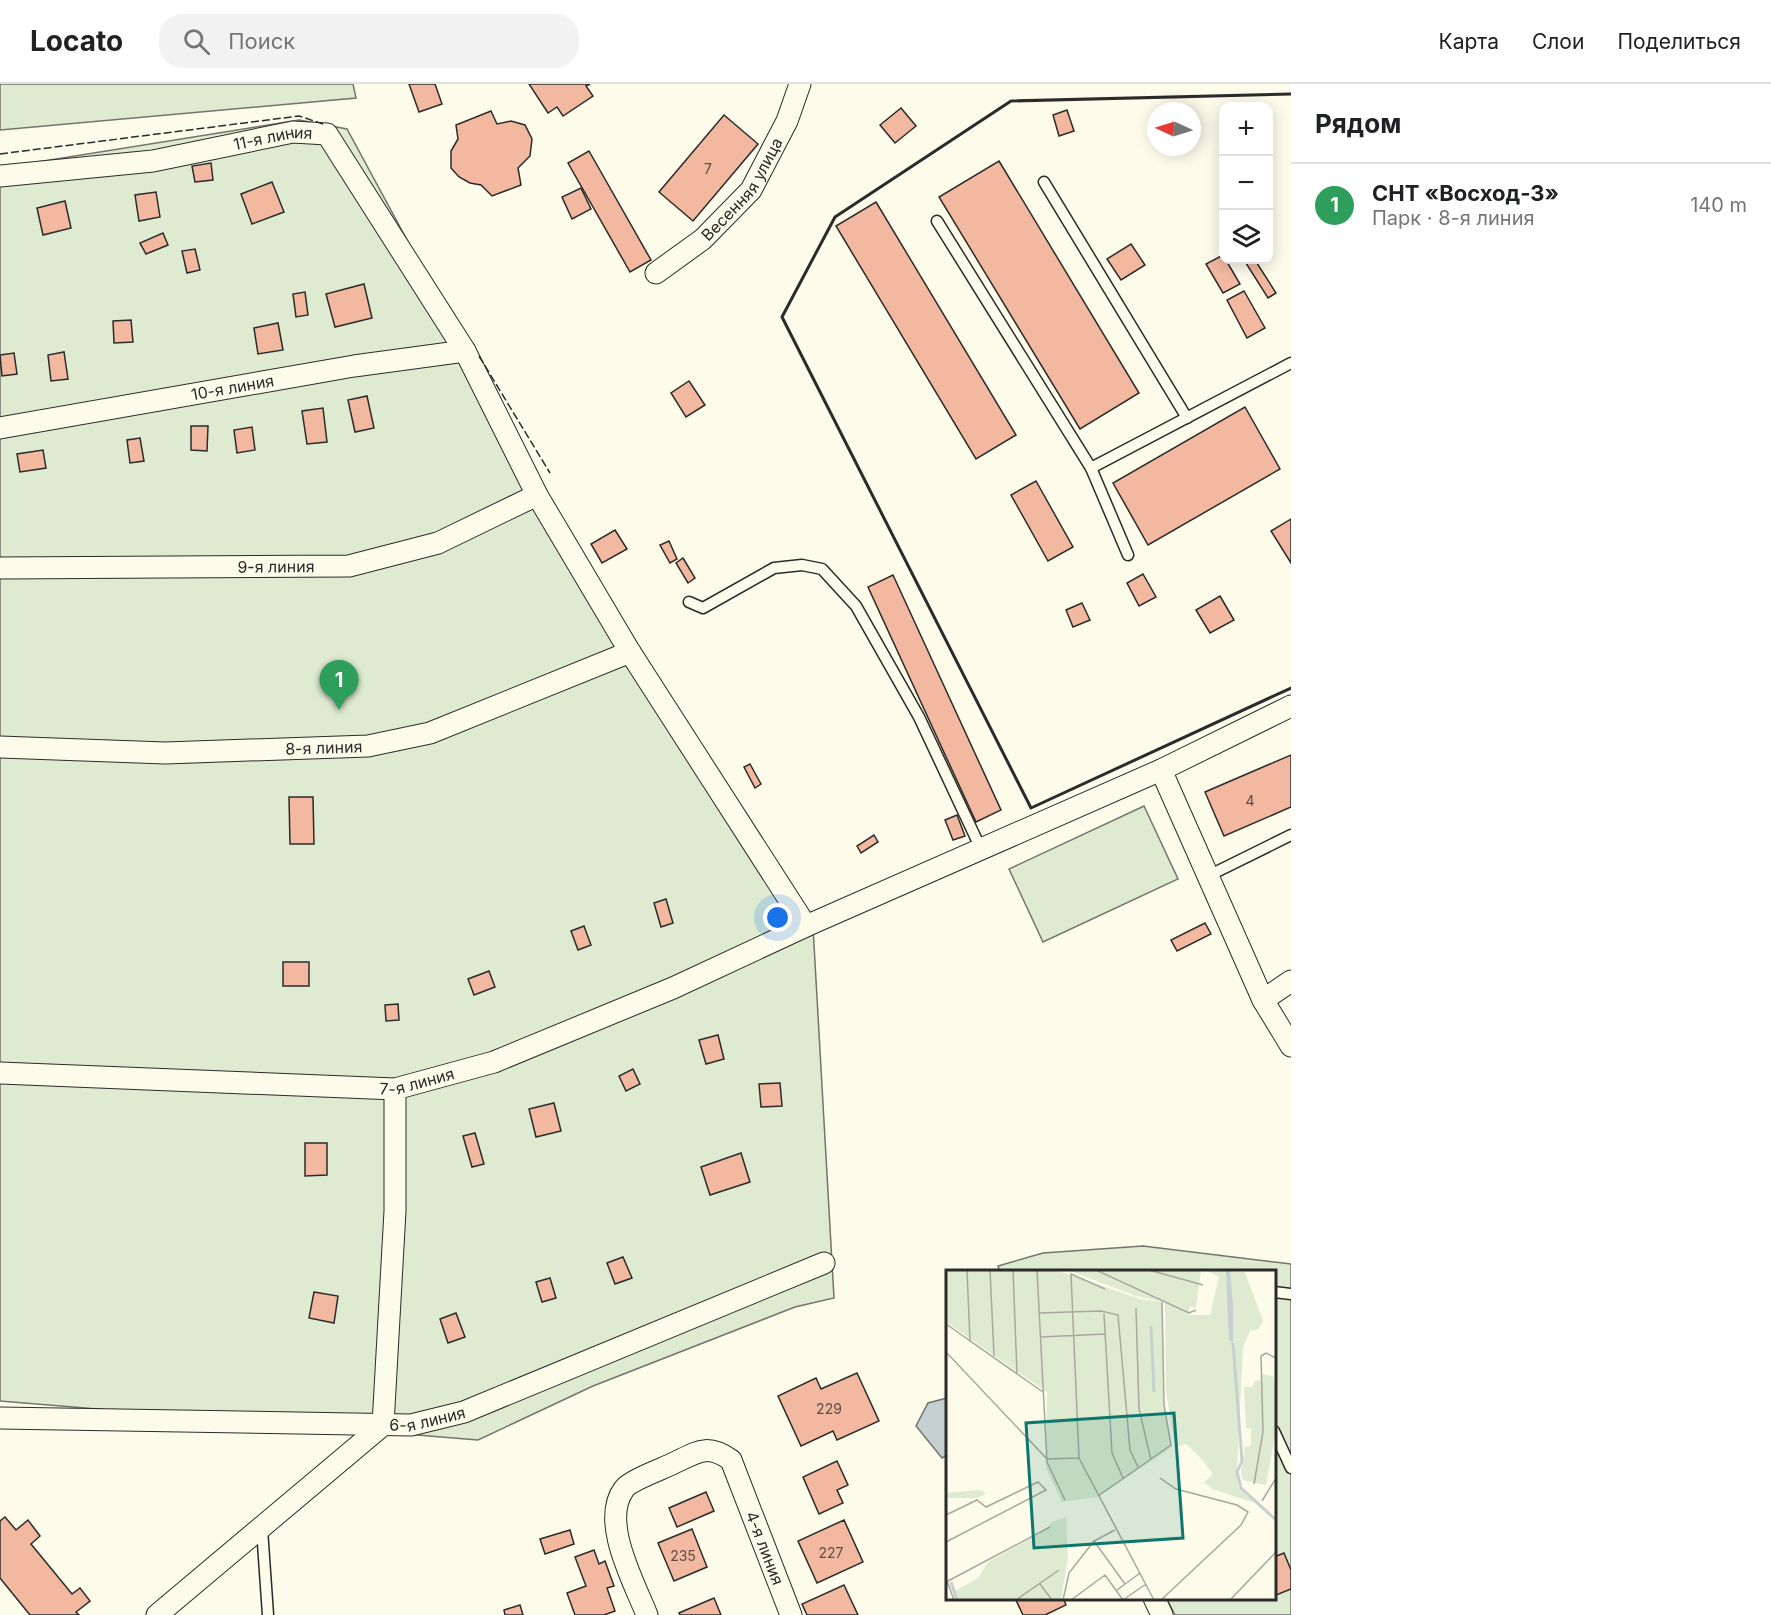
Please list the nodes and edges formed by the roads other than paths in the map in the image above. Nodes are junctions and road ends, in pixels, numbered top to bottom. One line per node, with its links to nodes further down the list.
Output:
1 (800, 84): 5 (street, Весенняя улица)
2 (0, 176): 6 (street, 11-я линия)
3 (1044, 182): 8 (lane)
4 (938, 221): 10 (lane)
5 (656, 273)
6 (465, 351): 9 (street, 10-я линия); 11 (street)
7 (1291, 363): 8 (lane)
8 (1187, 418): 10 (lane)
9 (0, 428)
10 (1090, 468): 12 (lane)
11 (537, 495): 13 (street, 9-я линия); 15 (street)
12 (1128, 555)
13 (0, 568)
14 (689, 602): 20 (lane)
15 (630, 652): 17 (street, 8-я линия); 22 (street)
16 (1291, 706): 18 (street, 7-я линия)
17 (0, 747)
18 (1161, 770): 20 (street, 7-я линия); 21 (street)
19 (1291, 835): 21 (lane)
20 (981, 849): 22 (street, 7-я линия)
21 (1208, 876): 24 (street)
22 (806, 926): 27 (street, 7-я линия)
23 (1291, 981): 24 (street)
24 (1263, 1000): 25 (street)
25 (1291, 1046)
26 (0, 1073): 27 (street, 7-я линия)
27 (394, 1089): 32 (street)
28 (824, 1263): 32 (street, 6-я линия)
29 (1276, 1292): 30 (lane)
30 (1291, 1294)
31 (0, 1418): 32 (street, 6-я линия)
32 (383, 1425): 35 (street)
33 (1276, 1433): 34 (lane)
34 (1291, 1468)
35 (262, 1529): 37 (street); 38 (lane)
36 (1154, 1600): 41 (street)
37 (157, 1615)
38 (268, 1615)
39 (646, 1615): 40 (street, 4-я линия)
40 (791, 1615)
41 (1162, 1615)

